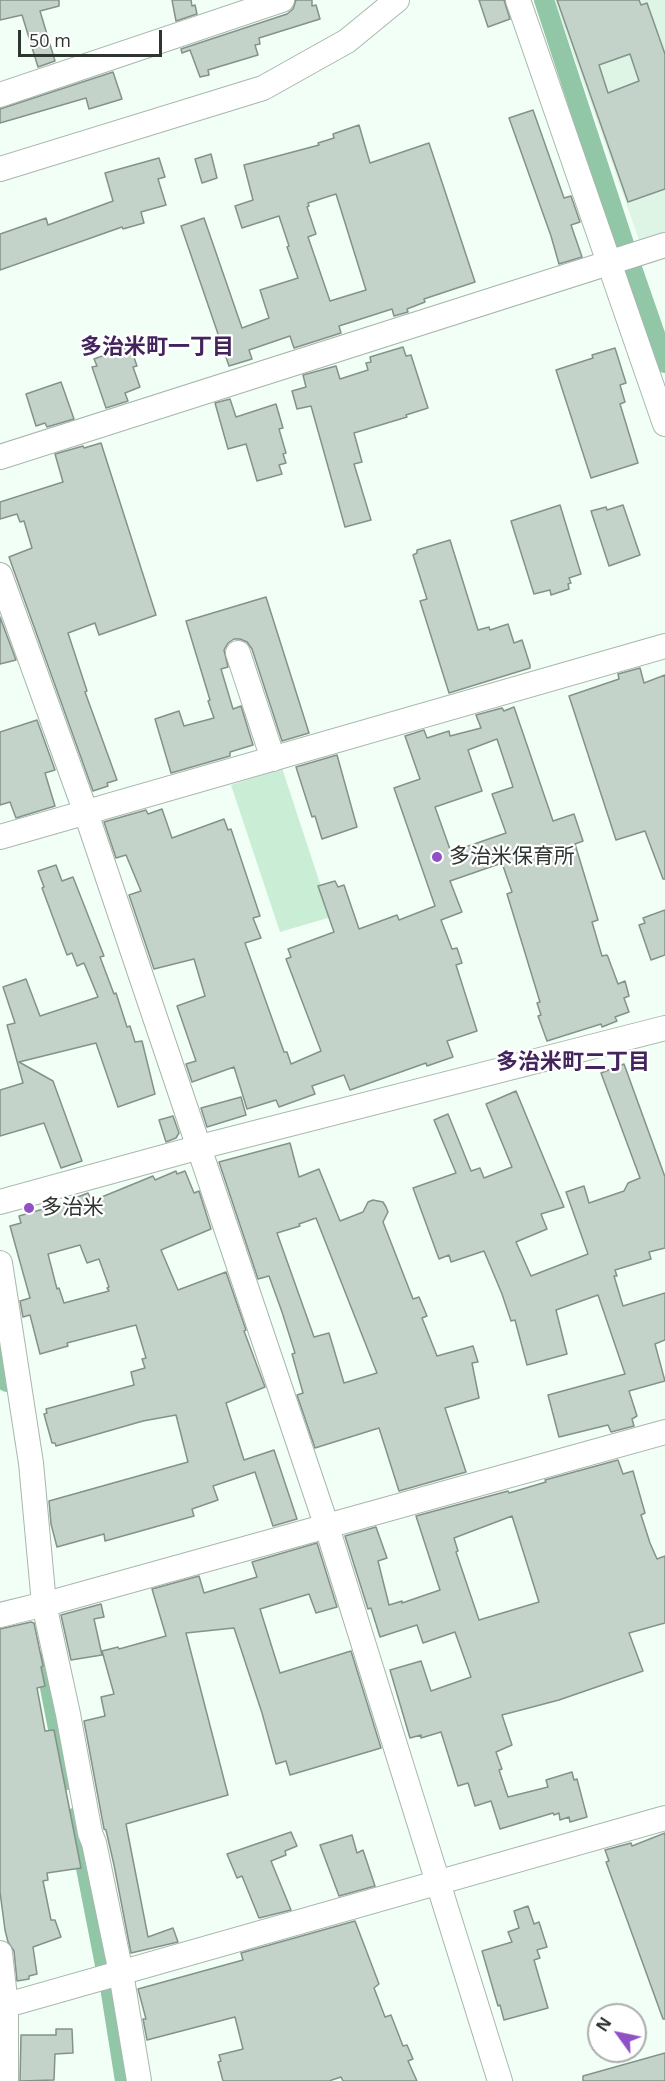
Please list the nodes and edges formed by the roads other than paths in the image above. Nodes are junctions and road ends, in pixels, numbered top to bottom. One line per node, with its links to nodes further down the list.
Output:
1 (282, 0): 4 (street)
2 (397, 0): 5 (street)
3 (518, 0): 7 (street)
4 (0, 95)
5 (0, 169)
6 (665, 245): 7 (street)
7 (621, 260): 8 (street); 9 (street)
8 (665, 424)
9 (0, 457)
10 (0, 575): 14 (street)
11 (665, 646): 13 (street)
12 (237, 653): 13 (street)
13 (273, 759): 14 (street)
14 (86, 813): 15 (street); 17 (street)
15 (0, 837)
16 (665, 1028): 17 (street)
17 (200, 1147): 18 (street); 21 (street)
18 (0, 1202)
19 (0, 1263): 22 (street)
20 (665, 1432): 21 (street)
21 (327, 1527): 22 (street); 25 (street)
22 (44, 1605): 23 (street); 27 (street)
23 (0, 1615)
24 (665, 1818): 25 (street)
25 (439, 1882): 27 (street); 31 (street)
26 (0, 1953): 28 (street)
27 (121, 1973): 28 (street); 30 (street)
28 (3, 2007): 29 (street)
29 (6, 2081)
30 (139, 2081)
31 (500, 2081)

